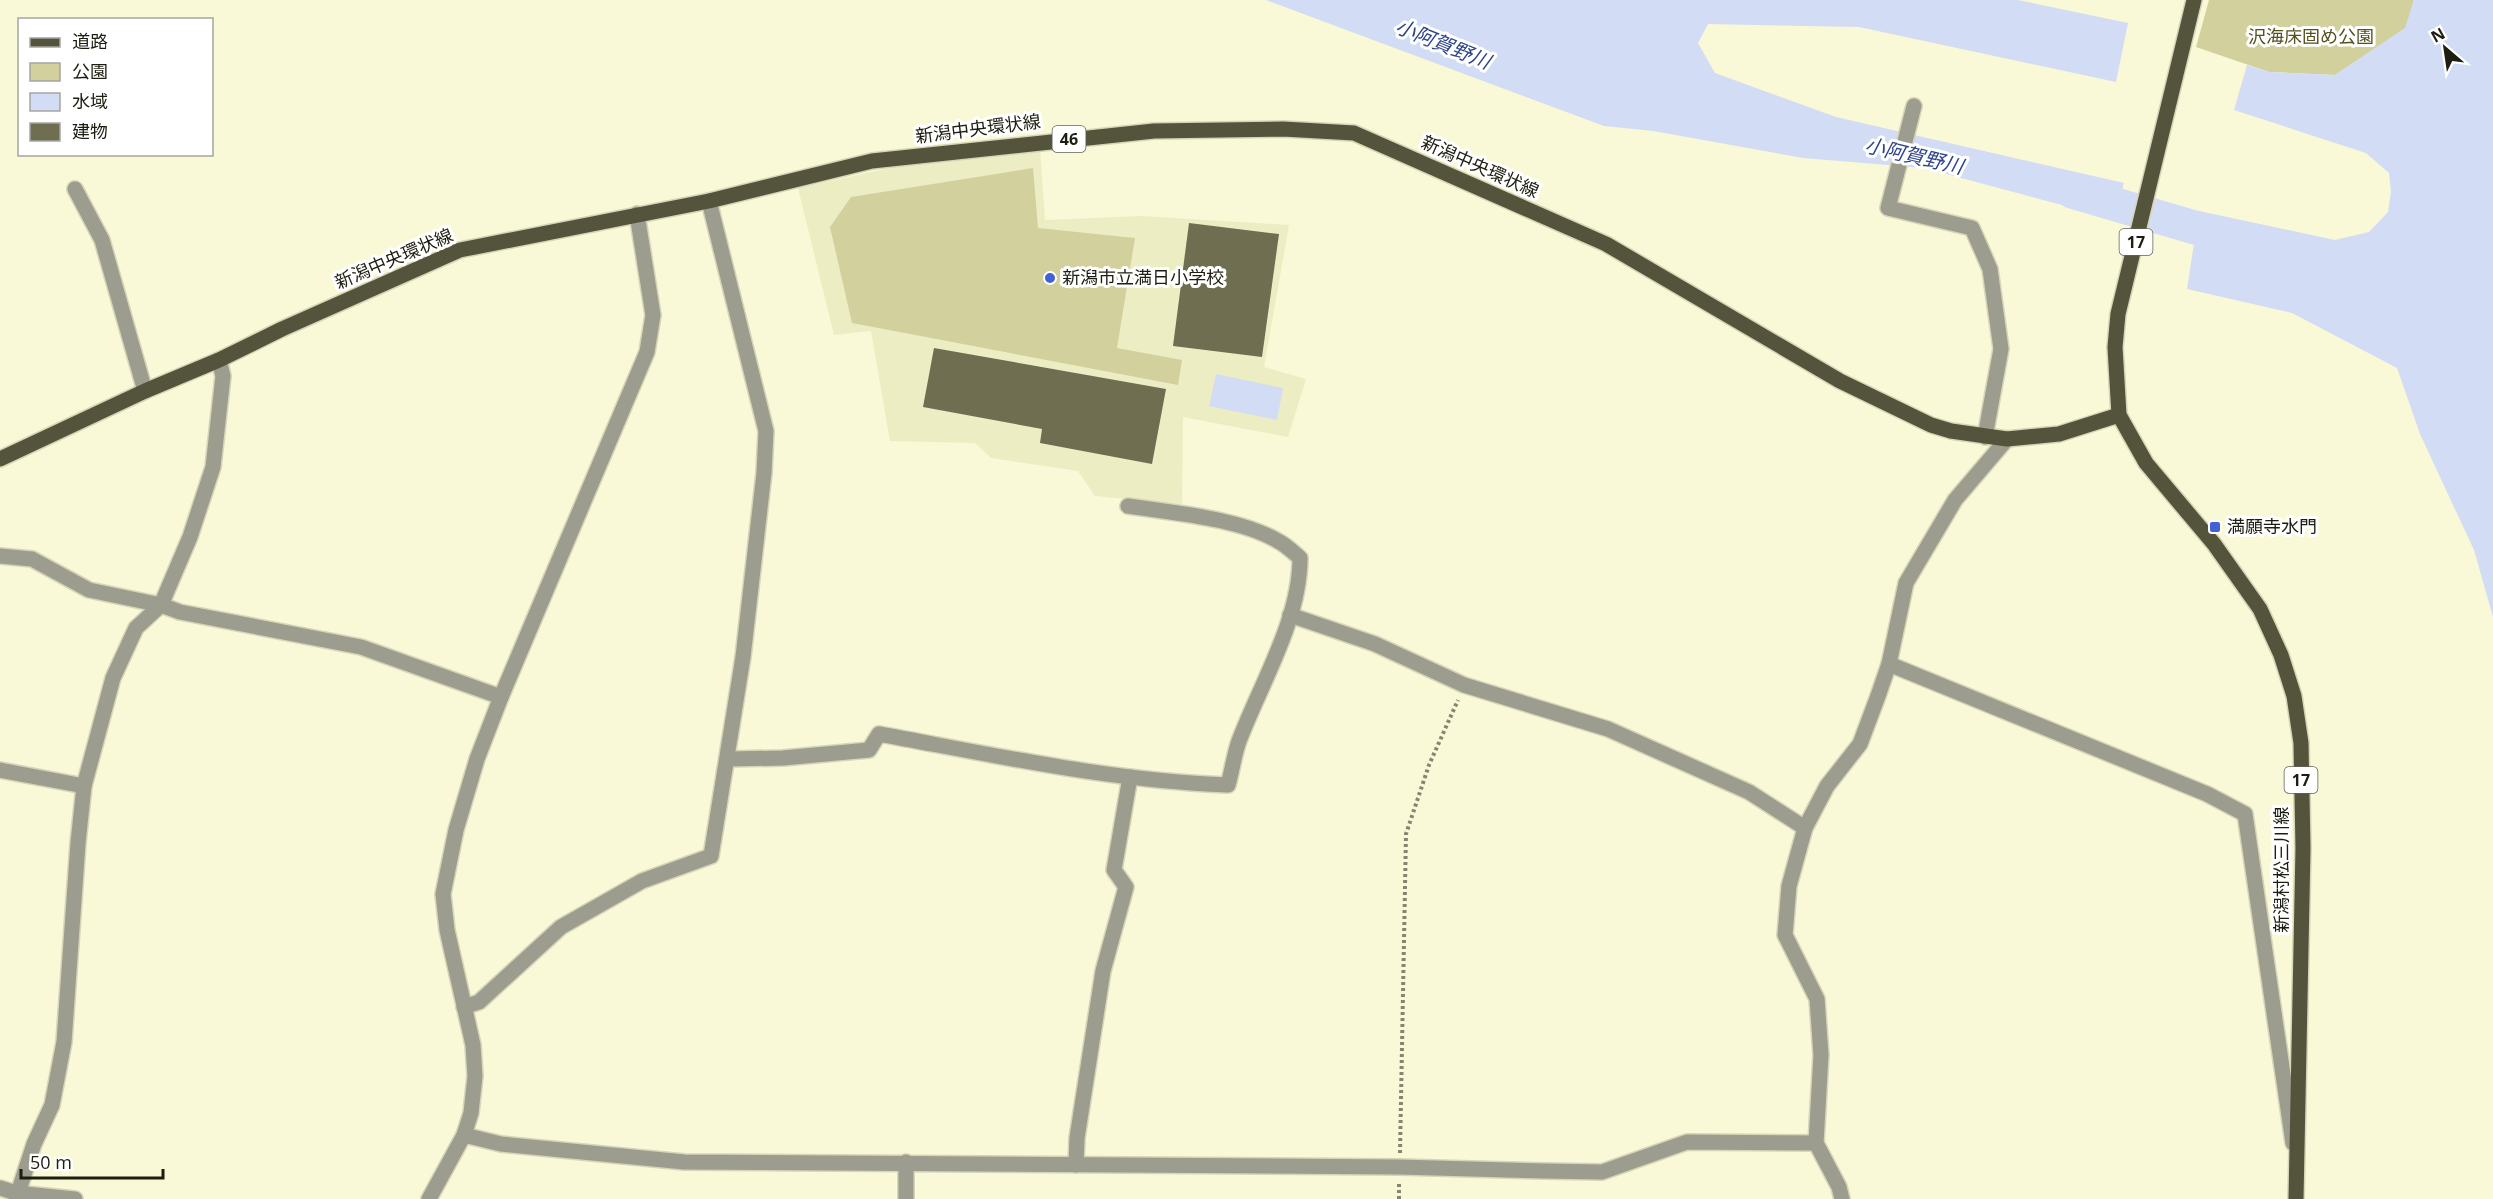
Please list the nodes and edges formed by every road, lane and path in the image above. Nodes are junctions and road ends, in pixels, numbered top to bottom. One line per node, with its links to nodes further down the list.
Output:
1 (2194, 0): 8 (main road, 17)
2 (1914, 106): 9 (street)
3 (75, 189): 7 (street)
4 (709, 201): 5 (main road, 新潟中央環状線 / 46); 9 (main road, 新潟中央環状線 / 46); 19 (street)
5 (637, 214): 6 (main road, 新潟中央環状線 / 46); 18 (street)
6 (219, 360): 7 (main road, 新潟中央環状線 / 46); 14 (street)
7 (145, 391): 11 (main road, 新潟中央環状線 / 46)
8 (2119, 415): 10 (main road, 新潟中央環状線 / 46); 30 (main road, 新潟村松三川線 / 17)
9 (1985, 437): 10 (main road, 新潟中央環状線 / 46)
10 (2007, 439): 16 (street)
11 (0, 459)
12 (1128, 506): 15 (street)
13 (0, 556): 14 (street)
14 (161, 605): 18 (street); 22 (street)
15 (1290, 615): 17 (street); 21 (street)
16 (1889, 664): 23 (street); 30 (street)
17 (1464, 685): 23 (street); 29 (path)
18 (501, 697): 24 (street)
19 (728, 759): 21 (street); 24 (street)
20 (0, 770): 22 (street)
21 (1130, 777): 28 (street)
22 (84, 786): 32 (street)
23 (1805, 828): 26 (street)
24 (464, 1007): 25 (street)
25 (464, 1135): 27 (street); 34 (street)
26 (1816, 1143): 29 (street); 36 (street)
27 (906, 1162): 28 (street); 35 (street)
28 (1076, 1165): 29 (street)
29 (1399, 1167)
30 (2297, 1175): 37 (main road, 新潟村松三川線 / 17)
31 (0, 1188): 32 (street)
32 (16, 1196): 33 (street)
33 (75, 1199)
34 (429, 1199)
35 (906, 1199)
36 (1842, 1199)
37 (2296, 1199)

